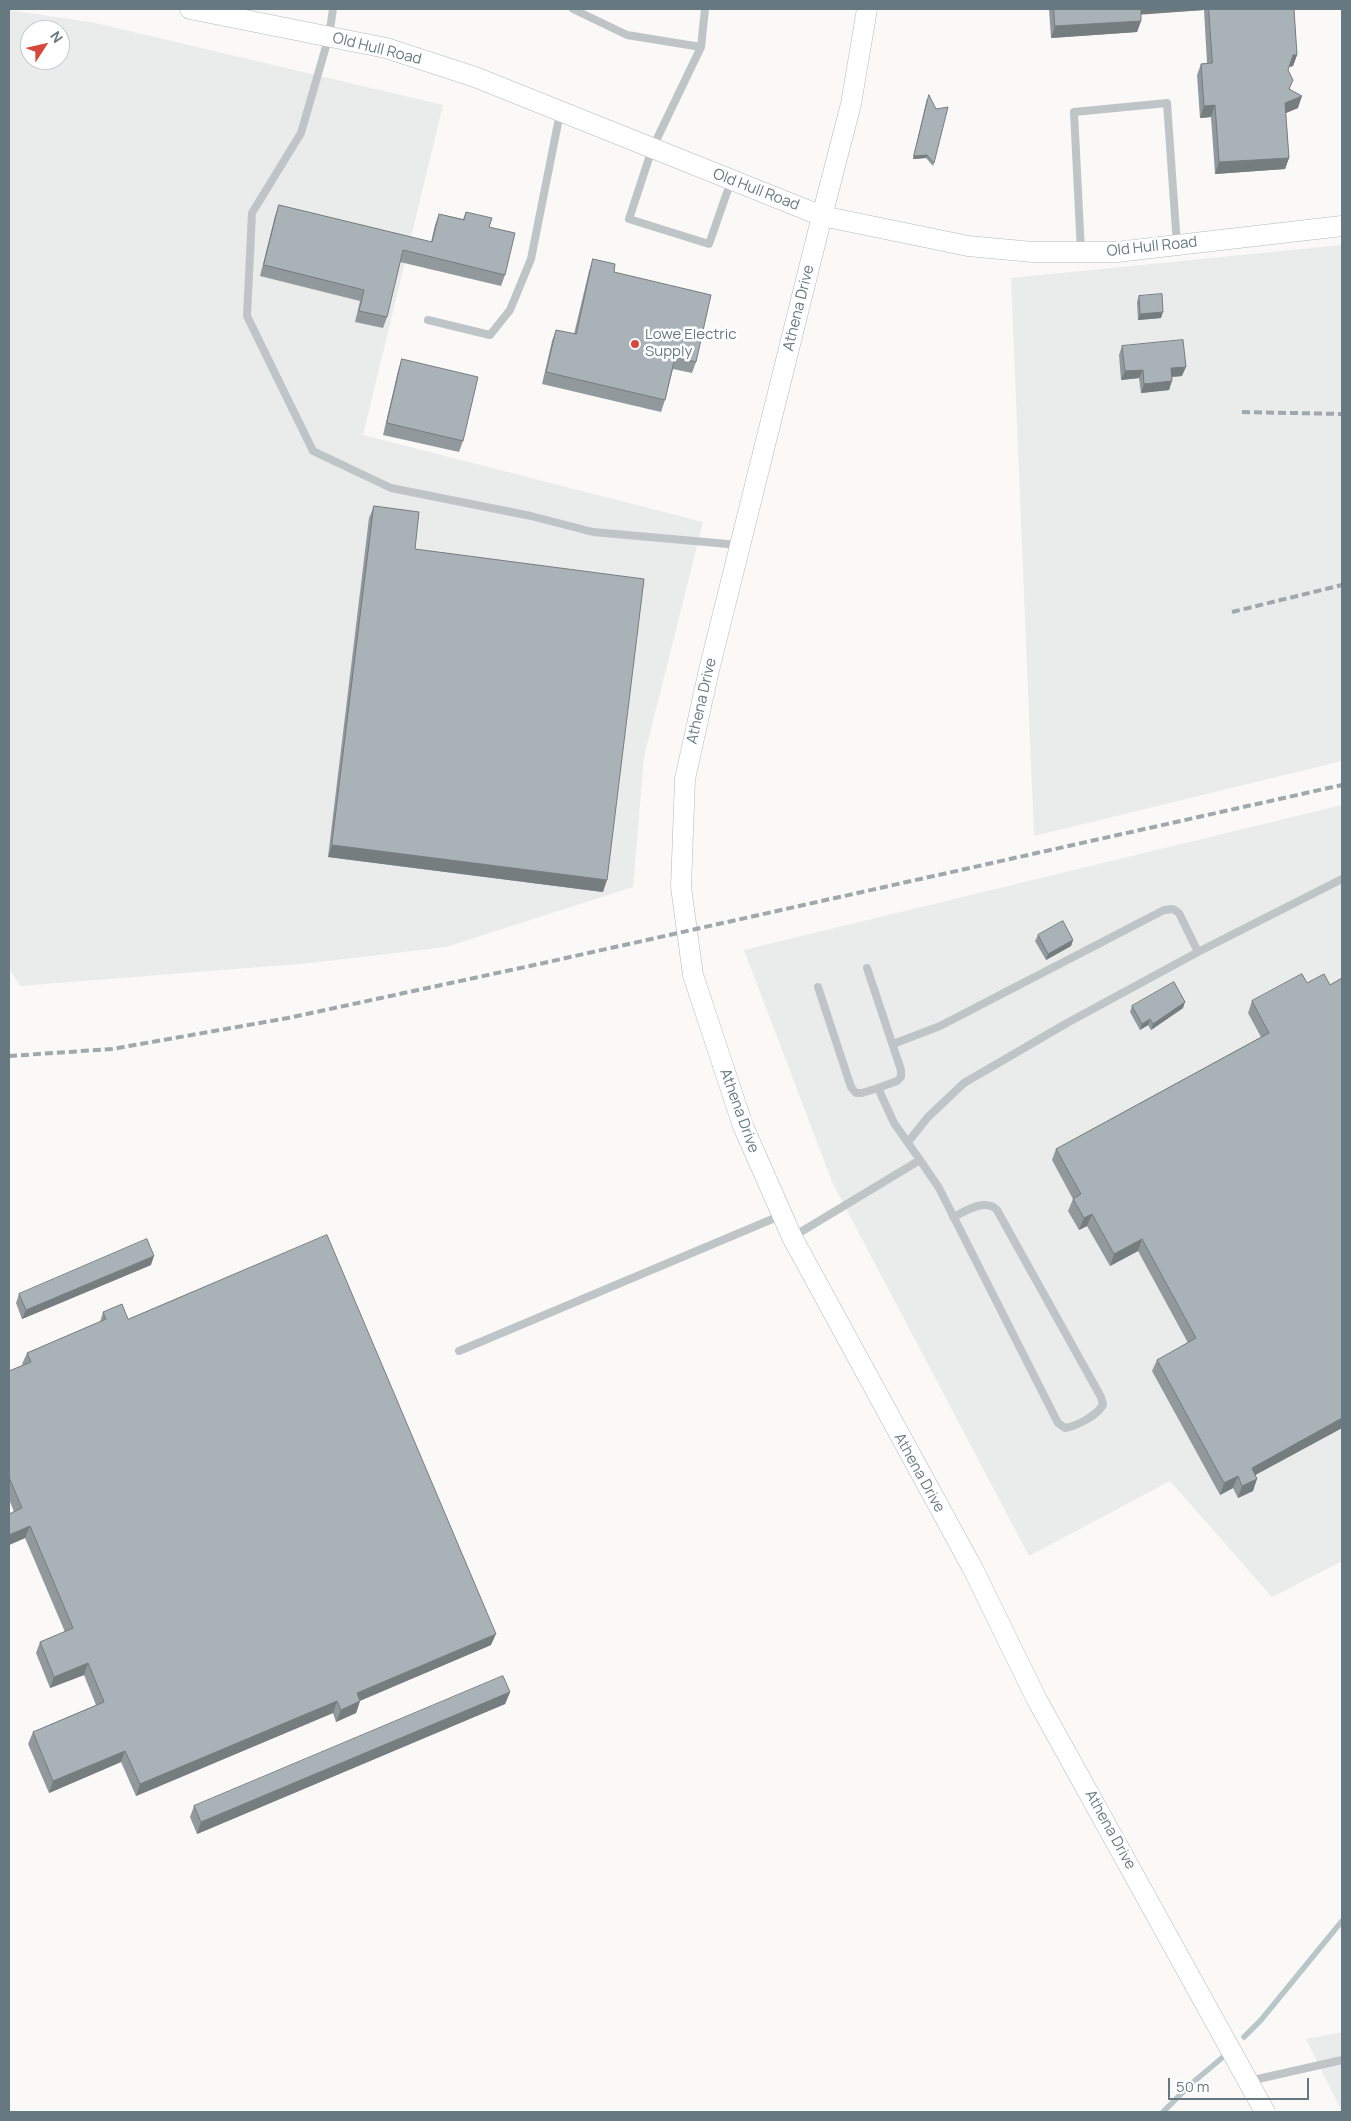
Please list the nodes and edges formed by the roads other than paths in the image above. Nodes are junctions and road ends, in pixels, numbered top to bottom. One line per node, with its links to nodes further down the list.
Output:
1 (190, 9): 6 (street, Old Hull Road)
2 (333, 9): 6 (lane)
3 (573, 9): 7 (lane)
4 (705, 9): 7 (lane)
5 (867, 9): 11 (street, Athena Drive)
6 (329, 36): 8 (street, Old Hull Road); 16 (lane)
7 (701, 46): 9 (lane)
8 (560, 111): 9 (street, Old Hull Road); 15 (lane)
9 (652, 149): 10 (street, Old Hull Road); 10 (lane)
10 (731, 181): 11 (street, Old Hull Road)
11 (822, 216): 14 (street, Old Hull Road); 16 (street, Athena Drive)
12 (1342, 226): 13 (street, Old Hull Road)
13 (1177, 245): 14 (street, Old Hull Road); 14 (lane)
14 (1081, 252)
15 (428, 320)
16 (740, 545): 25 (street, Athena Drive)
17 (1342, 879): 18 (lane)
18 (1198, 952): 21 (lane); 23 (lane)
19 (867, 968): 21 (lane)
20 (818, 986): 22 (lane)
21 (892, 1044): 22 (lane)
22 (878, 1088): 23 (lane)
23 (908, 1142): 24 (lane)
24 (920, 1160): 26 (lane); 27 (lane)
25 (782, 1215): 27 (street, Athena Drive); 28 (lane)
26 (953, 1216): 26 (lane)
27 (792, 1237): 30 (street, Athena Drive)
28 (459, 1351)
29 (1342, 2060): 30 (lane)
30 (1249, 2081): 31 (street, Athena Drive)
31 (1266, 2112)

